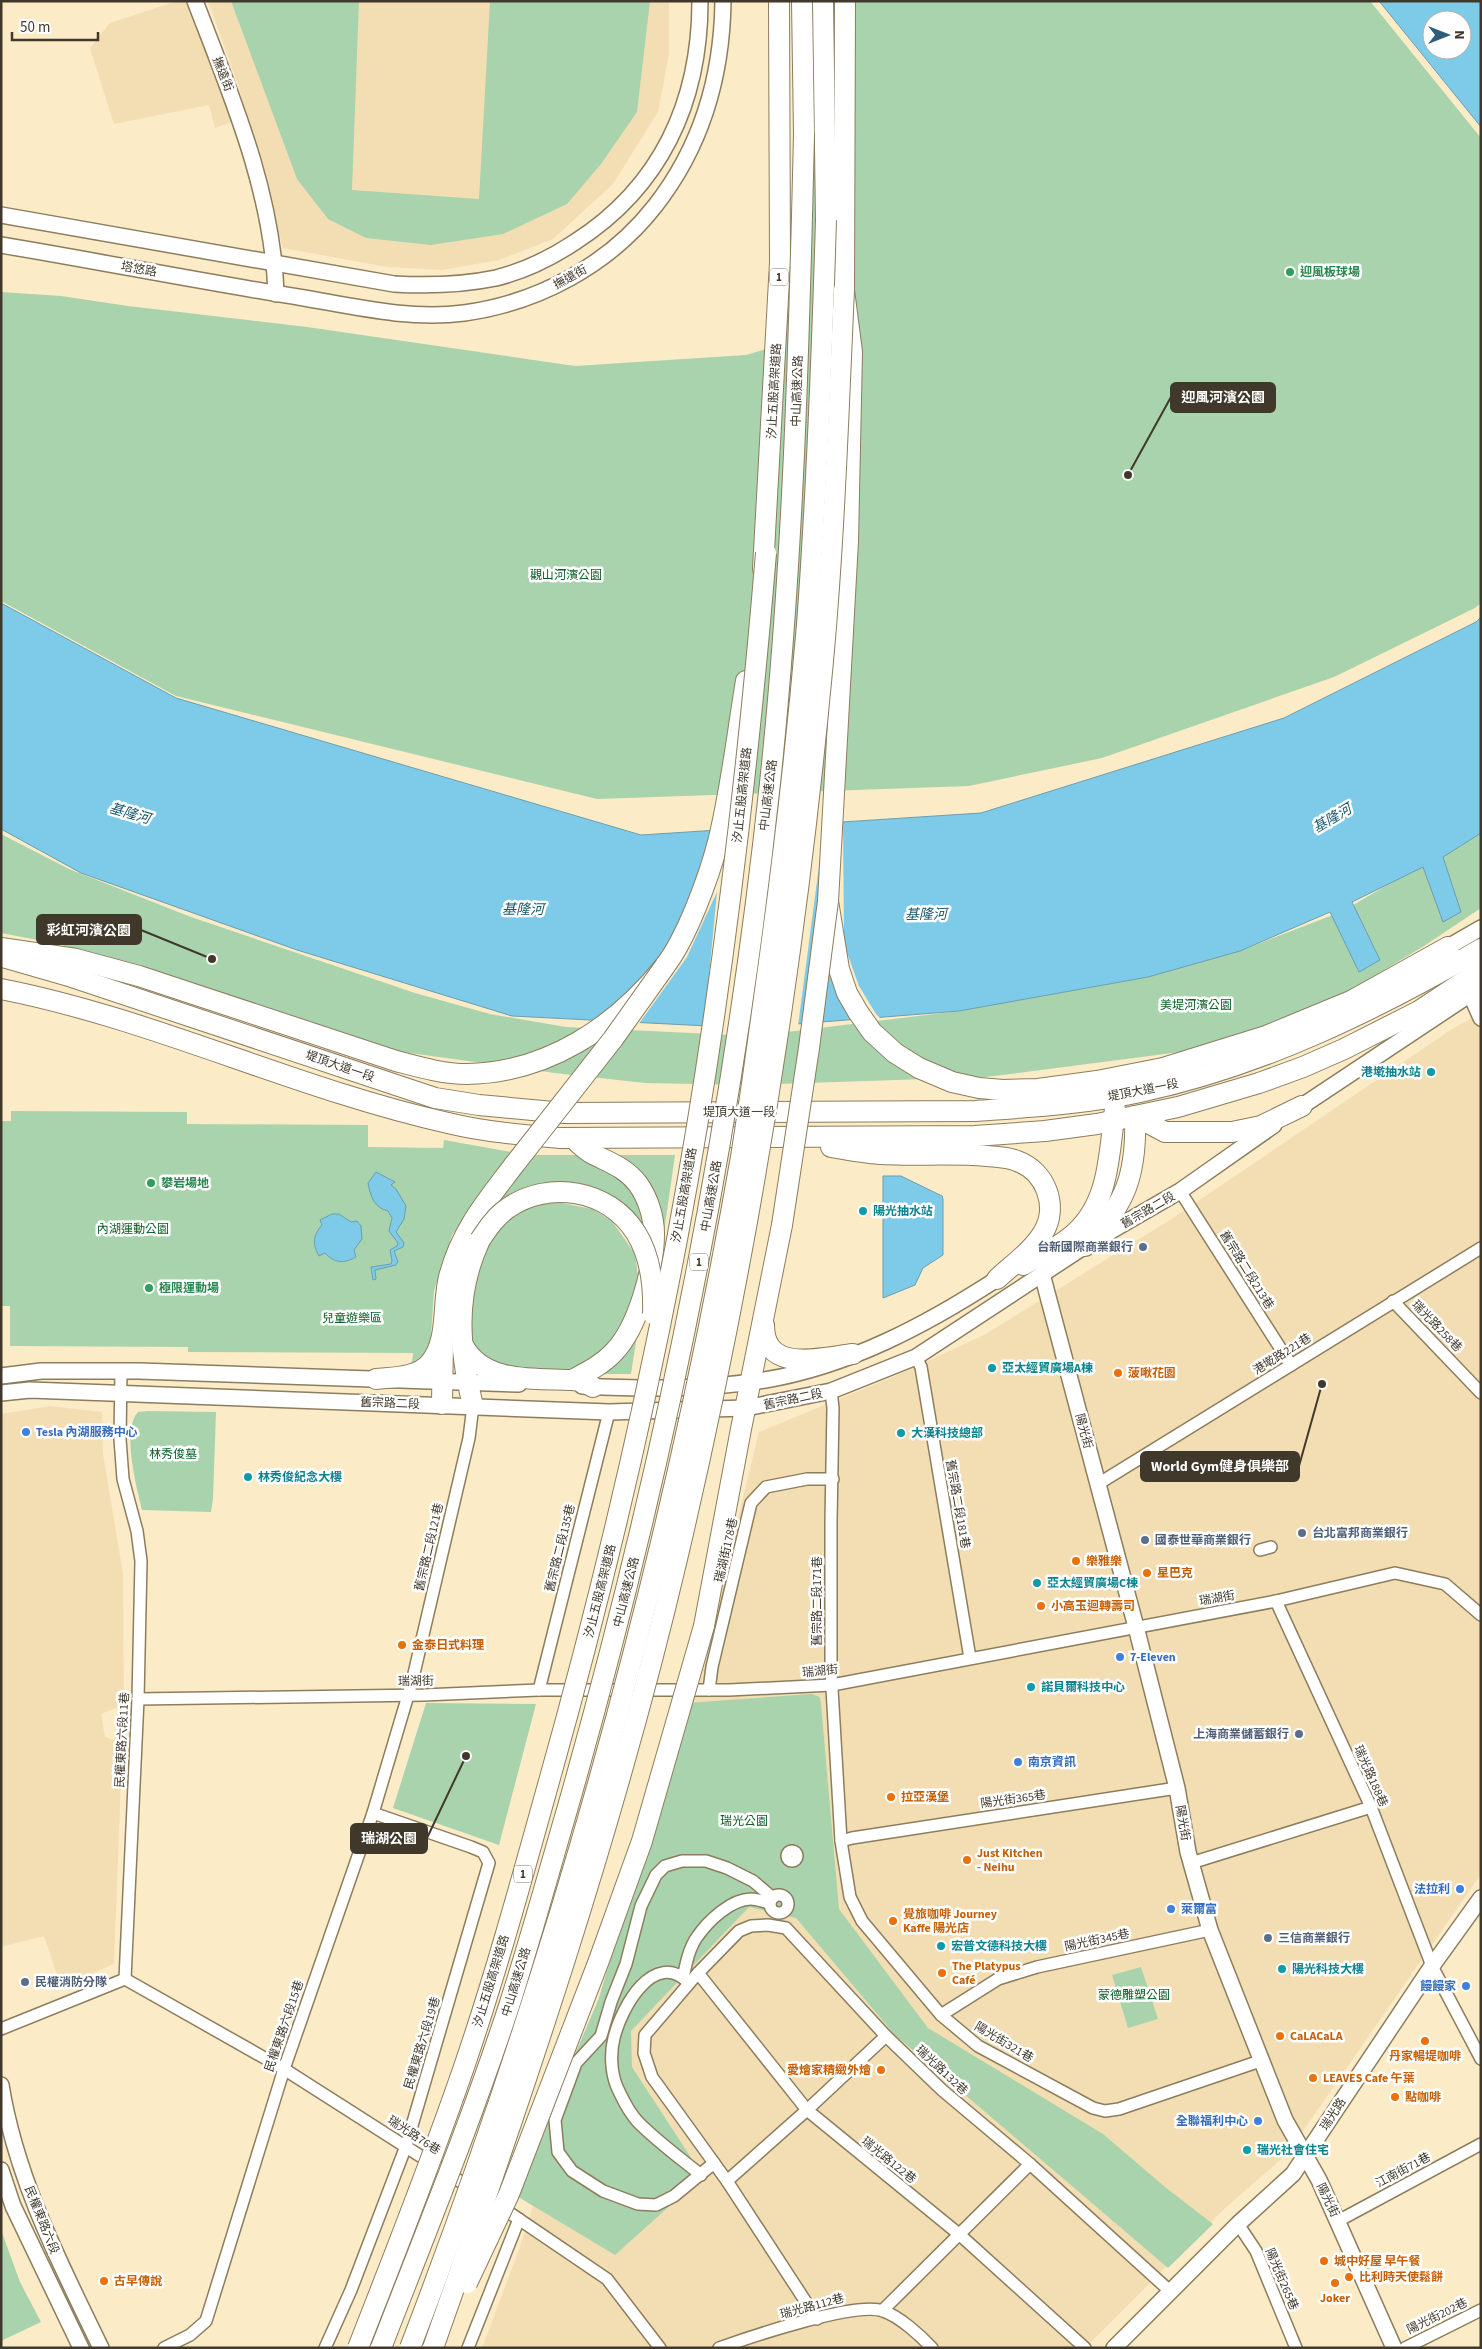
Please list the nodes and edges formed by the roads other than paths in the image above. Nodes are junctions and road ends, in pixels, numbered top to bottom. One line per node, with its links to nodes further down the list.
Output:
1 (195, 1): 10 (main road, 撫遠街)
2 (700, 1): 10 (main road)
3 (723, 1): 12 (main road, 撫遠街)
4 (779, 1): 13 (highway, 汐止五股高架道路 / 1)
5 (802, 1): 110 (highway, 中山高速公路 / 1, bridge)
6 (824, 1): 111 (highway, 中山高速公路 / 1, bridge)
7 (846, 1): 11 (highway)
8 (1, 215): 10 (main road)
9 (1, 245): 12 (main road, 塔悠路)
10 (275, 264): 12 (main road, 撫遠街)
11 (844, 290): 14 (highway, bridge); 112 (highway, bridge)
12 (276, 294)
13 (766, 553): 18 (highway, bridge); 48 (highway, 汐止五股高架道路 / 1, bridge)
14 (828, 901): 19 (highway, bridge); 34 (highway, bridge)
15 (1481, 928): 19 (main road, 舊宗路二段)
16 (1, 948): 18 (highway, bridge)
17 (1, 956): 22 (highway, 堤頂大道一段)
18 (665, 966): 35 (highway, bridge)
19 (1470, 966): 21 (main road); 22 (highway, 堤頂大道一段); 23 (main road, 舊宗路二段); 24 (highway, 堤頂大道一段)
20 (1, 989): 27 (highway, 堤頂大道一段)
21 (1481, 1018)
22 (1117, 1096): 25 (highway)
23 (1302, 1106): 24 (highway); 28 (main road, 舊宗路二段)
24 (1135, 1116): 25 (highway, 堤頂大道一段); 29 (highway)
25 (1113, 1121): 26 (highway, 堤頂大道一段); 32 (highway)
26 (752, 1137): 27 (highway, 堤頂大道一段); 32 (highway)
27 (573, 1138): 43 (highway)
28 (1180, 1191): 29 (main road, 舊宗路二段); 39 (street, 舊宗路二段213巷)
29 (1085, 1246): 31 (main road, 舊宗路二段)
30 (1481, 1248): 33 (street, 港墘路221巷)
31 (1042, 1274): 38 (main road, 舊宗路二段); 58 (main road, 陽光街)
32 (997, 1279): 37 (main road, 舊宗路二段)
33 (1393, 1301): 39 (street, 港墘路221巷); 51 (street, 瑞光路258巷)
34 (764, 1313): 37 (highway); 46 (highway)
35 (444, 1317): 42 (highway); 44 (highway)
36 (463, 1345): 43 (highway); 45 (highway); 48 (highway, bridge)
37 (853, 1354): 46 (main road, 舊宗路二段)
38 (916, 1356): 49 (main road, 舊宗路二段); 62 (street, 舊宗路二段181巷)
39 (1291, 1365): 58 (street, 港墘路221巷)
40 (121, 1371): 41 (main road, 舊宗路二段); 42 (main road, 舊宗路二段); 52 (street, 民權東路六段11巷)
41 (1, 1376)
42 (376, 1379): 44 (main road, 舊宗路二段)
43 (572, 1380): 47 (highway)
44 (443, 1381): 45 (main road, 舊宗路二段); 53 (highway)
45 (467, 1382): 47 (main road, 舊宗路二段); 54 (highway)
46 (751, 1382): 47 (main road, 舊宗路二段); 55 (highway)
47 (593, 1387)
48 (647, 1387): 109 (highway, 汐止五股高架道路 / 1, bridge)
49 (831, 1391): 55 (main road, 舊宗路二段); 57 (street, 舊宗路二段171巷)
50 (1, 1393): 52 (main road, 舊宗路二段)
51 (1481, 1393)
52 (121, 1394): 53 (main road, 舊宗路二段); 67 (street, 民權東路六段11巷)
53 (442, 1404): 54 (main road, 舊宗路二段)
54 (473, 1406): 56 (main road, 舊宗路二段); 66 (street, 舊宗路二段121巷)
55 (746, 1408): 56 (main road, 舊宗路二段); 112 (highway, bridge)
56 (608, 1412): 64 (street, 舊宗路二段135巷)
57 (833, 1480): 63 (street, 舊宗路二段171巷); 65 (street, 瑞湖街178巷)
58 (1098, 1484): 61 (main road, 陽光街)
59 (1276, 1601): 60 (street, 瑞湖街); 61 (street, 瑞湖街); 69 (street, 瑞光路188巷)
60 (1481, 1615)
61 (1136, 1627): 62 (street, 瑞湖街); 68 (main road, 陽光街)
62 (970, 1658): 63 (street, 瑞湖街)
63 (832, 1685): 65 (street, 瑞湖街); 71 (street, 舊宗路二段171巷)
64 (539, 1690): 65 (street, 瑞湖街); 66 (street, 瑞湖街)
65 (708, 1690)
66 (408, 1695): 67 (street, 瑞湖街); 70 (street, 民權東路六段15巷)
67 (138, 1699): 79 (street, 民權東路六段11巷)
68 (1177, 1788): 71 (street, 陽光街365巷); 72 (main road, 陽光街)
69 (1371, 1807): 72 (street); 77 (street, 瑞光路188巷)
70 (373, 1813): 86 (street, 民權東路六段15巷); 90 (street, 民權東路六段19巷)
71 (847, 1840): 81 (street, 陽光街321巷)
72 (1191, 1863): 76 (main road, 陽光街)
73 (1481, 1898): 77 (main road, 瑞光路)
74 (773, 1905): 75 (street); 80 (street); 95 (street)
75 (774, 1926): 78 (street, 瑞光路132巷); 83 (street, 瑞光路132巷)
76 (1210, 1930): 81 (street, 陽光街345巷); 85 (main road, 陽光街)
77 (1432, 1966): 84 (street, 瑞光路188巷); 91 (main road, 瑞光路)
78 (698, 1974): 80 (street, 瑞光路132巷); 88 (street, 瑞光路122巷)
79 (125, 1979): 82 (street); 86 (street, 瑞光路76巷)
80 (686, 1981): 92 (street, 瑞光路132巷); 95 (street)
81 (940, 2015): 85 (street, 陽光街321巷)
82 (1, 2029)
83 (886, 2036): 88 (street); 93 (street, 瑞光路132巷)
84 (1481, 2059)
85 (1260, 2061): 91 (main road, 陽光街)
86 (284, 2068): 90 (street, 瑞光路76巷); 107 (street, 民權東路六段15巷)
87 (1, 2085): 106 (main road, 民權東路六段)
88 (807, 2110): 96 (street); 100 (street, 瑞光路122巷)
89 (1481, 2144): 98 (street, 江南街71巷)
90 (406, 2146): 97 (street, 瑞光路76巷); 108 (street, 民權東路六段19巷)
91 (1304, 2157): 98 (main road, 陽光街); 99 (main road, 瑞光路)
92 (714, 2163): 95 (street); 96 (street)
93 (1030, 2164): 100 (street); 101 (street, 瑞光路132巷)
94 (1, 2170): 105 (main road, 民權東路六段)
95 (701, 2175)
96 (727, 2181): 104 (street)
97 (520, 2219): 113 (street); 114 (street, 瑞光路76巷)
98 (1338, 2221): 120 (main road, 陽光街)
99 (1238, 2224): 101 (main road, 瑞光路); 119 (street, 陽光街265巷)
100 (960, 2235): 102 (street); 117 (street, 瑞光路122巷)
101 (1171, 2292): 118 (main road, 瑞光路)
102 (883, 2310): 104 (street, 瑞光路112巷); 116 (street)
103 (1481, 2310): 121 (street, 陽光街202巷)
104 (817, 2319): 115 (street, 瑞光路112巷)
105 (81, 2348)
106 (101, 2348)
107 (164, 2348)
108 (325, 2348)
109 (358, 2348)
110 (381, 2348)
111 (410, 2348)
112 (434, 2348)
113 (468, 2348)
114 (660, 2348)
115 (719, 2348)
116 (932, 2348)
117 (1085, 2348)
118 (1114, 2348)
119 (1296, 2348)
120 (1394, 2348)
121 (1405, 2348)

